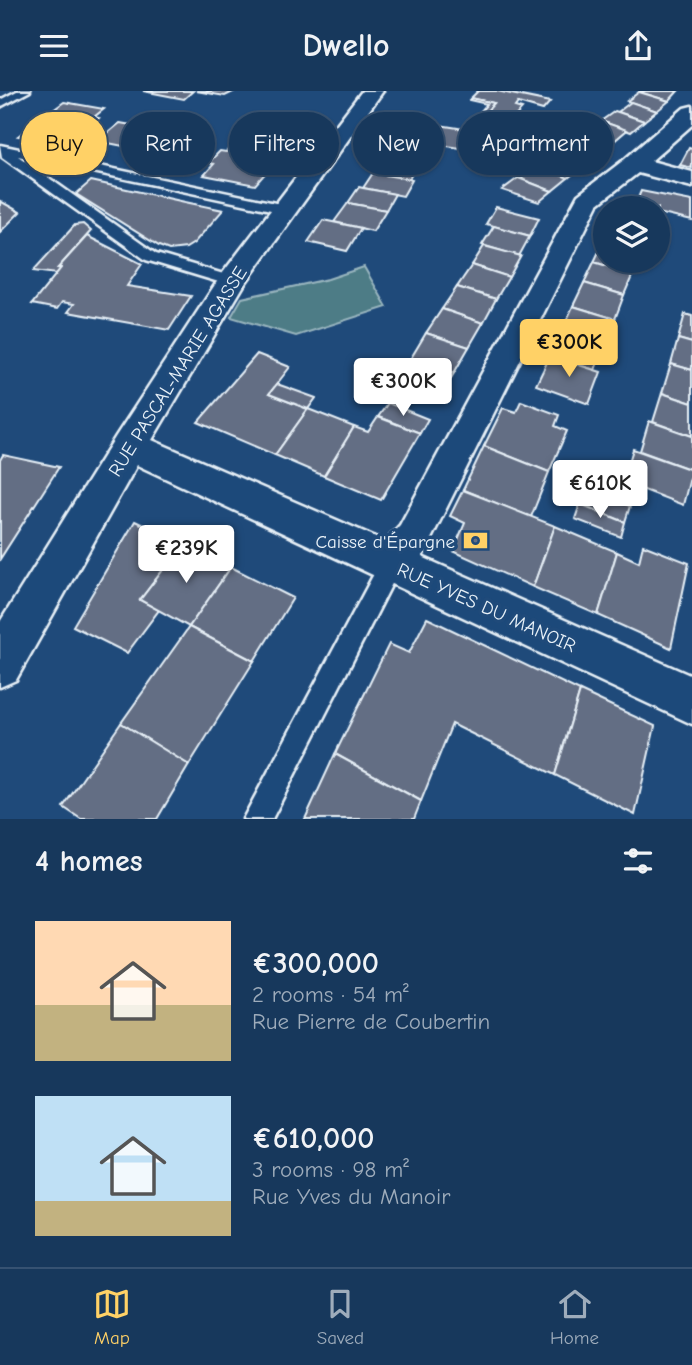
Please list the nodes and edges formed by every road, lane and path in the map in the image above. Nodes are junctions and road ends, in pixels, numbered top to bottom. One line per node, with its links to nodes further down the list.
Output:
1 (25, 91): 3 (lane)
2 (373, 91): 8 (street, RUE PASCAL-MARIE AGASSE)
3 (0, 104)
4 (692, 113): 6 (street)
5 (0, 149): 8 (lane); 9 (lane)
6 (634, 164): 7 (street); 11 (street)
7 (692, 180)
8 (285, 209): 9 (street, RUE PASCAL-MARIE AGASSE)
9 (232, 281): 10 (street, RUE PASCAL-MARIE AGASSE)
10 (129, 446): 11 (street, RUE YVES DU MANOIR); 12 (street, RUE PASCAL-MARIE AGASSE)
11 (391, 564): 13 (street, RUE YVES DU MANOIR); 14 (lane)
12 (0, 664)
13 (692, 700)
14 (257, 819)

